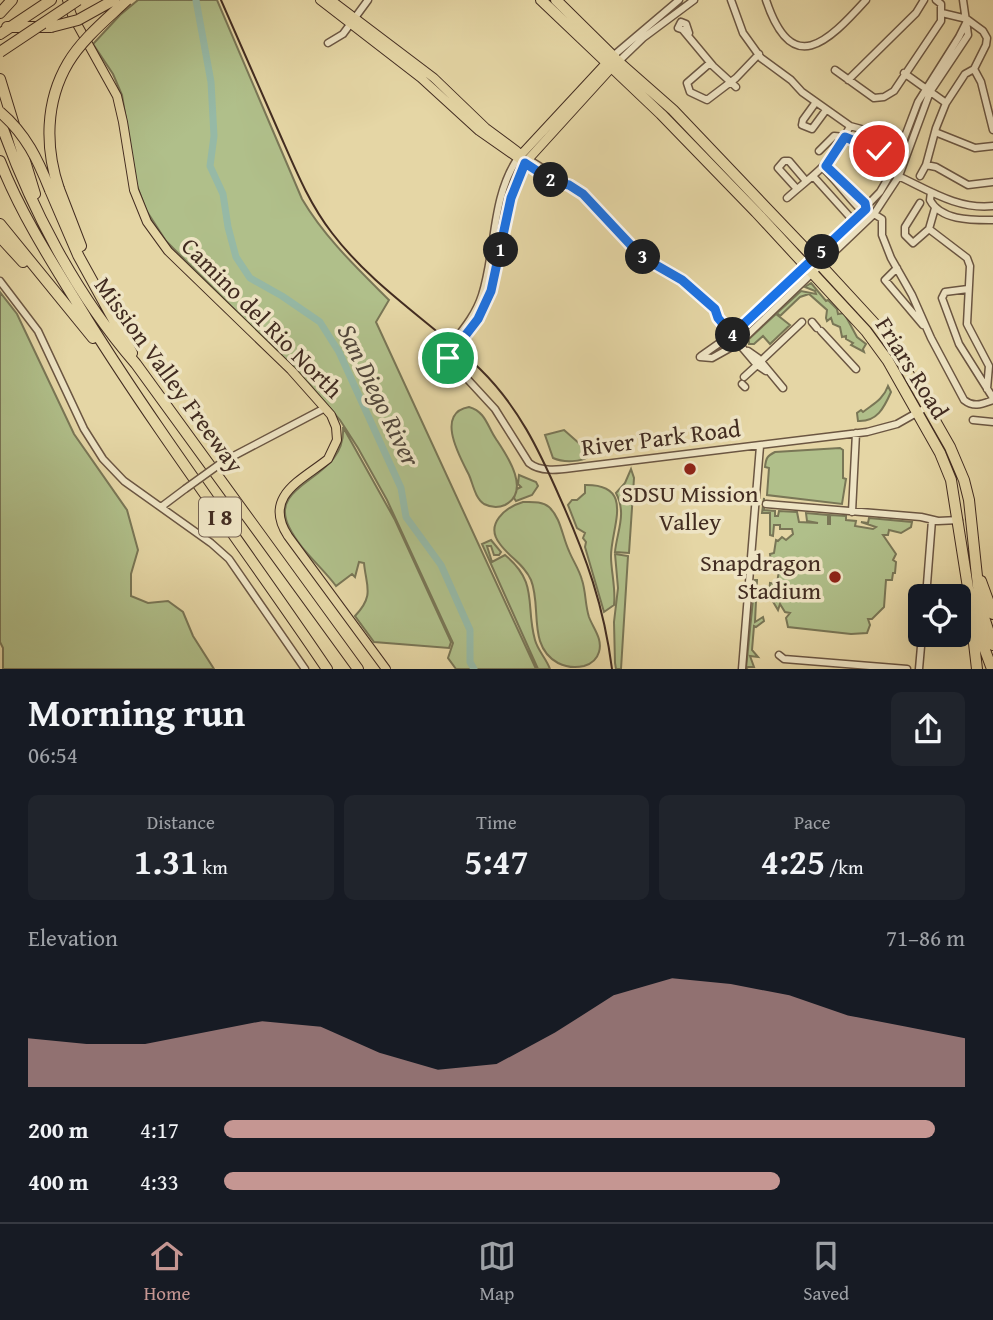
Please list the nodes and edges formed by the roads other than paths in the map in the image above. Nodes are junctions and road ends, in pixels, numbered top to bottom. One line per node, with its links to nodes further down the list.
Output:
1 (12, 0): 21 (highway)
2 (51, 0): 27 (highway)
3 (67, 0): 104 (main road, Camino del Rio North)
4 (78, 0): 29 (highway, bridge)
5 (114, 0): 26 (highway, bridge)
6 (127, 0): 67 (highway, bridge)
7 (320, 0): 25 (main road)
8 (331, 0): 25 (main road)
9 (368, 0): 25 (street)
10 (541, 0): 31 (highway, Friars Road)
11 (556, 0): 31 (highway, Friars Road)
12 (679, 0): 20 (street)
13 (732, 0): 30 (street)
14 (766, 0): 15 (street)
15 (866, 0)
16 (924, 0): 37 (street)
17 (936, 0): 22 (street)
18 (963, 0): 24 (street)
19 (691, 1): 23 (street)
20 (668, 8): 23 (street); 31 (street)
21 (0, 13)
22 (942, 13): 24 (street); 35 (street)
23 (674, 15): 31 (street); 32 (street)
24 (967, 19): 33 (street); 40 (street)
25 (353, 22): 28 (street); 56 (main road)
26 (0, 26)
27 (0, 34)
28 (328, 43)
29 (0, 52)
30 (759, 54): 38 (street); 41 (street)
31 (612, 62): 56 (main road); 81 (highway, Friars Road); 83 (highway, Friars Road)
32 (710, 63): 38 (street); 38 (street)
33 (974, 69): 42 (street); 47 (street)
34 (835, 70): 37 (street)
35 (904, 73): 37 (street); 40 (street)
36 (0, 79): 71 (highway)
37 (848, 80)
38 (729, 82): 39 (street)
39 (736, 87)
40 (928, 91): 42 (street); 48 (street); 50 (street)
41 (816, 102): 43 (street); 43 (street)
42 (946, 103): 49 (street)
43 (826, 110): 46 (street)
44 (0, 112): 67 (highway, bridge)
45 (0, 121): 71 (highway, Mission Valley Freeway / I 8)
46 (850, 125): 51 (street); 54 (street)
47 (993, 130)
48 (905, 132): 50 (street); 60 (street)
49 (935, 132): 53 (street); 58 (street)
50 (914, 134): 61 (street)
51 (845, 137): 52 (street); 55 (street); 59 (street)
52 (864, 145): 54 (street); 54 (street)
53 (993, 146)
54 (876, 150)
55 (819, 151)
56 (523, 158): 65 (street); 65 (street); 89 (street); 92 (street)
57 (0, 161): 96 (highway, Mission Valley Freeway / I 8)
58 (926, 164): 62 (street); 64 (street)
59 (825, 167): 63 (street); 74 (street)
60 (891, 173): 61 (street); 74 (street)
61 (899, 176): 68 (street); 75 (street)
62 (920, 176)
63 (810, 178): 66 (street); 66 (street); 76 (street)
64 (993, 182)
65 (569, 185): 91 (street)
66 (797, 189): 69 (street)
67 (55, 190): 97 (highway)
68 (931, 192): 72 (street); 73 (street)
69 (786, 198)
70 (920, 203): 79 (street)
71 (36, 205): 97 (highway, Mission Valley Freeway / I 8)
72 (993, 206)
73 (935, 208): 77 (street); 79 (street)
74 (866, 209): 75 (street); 81 (street)
75 (874, 215): 81 (street); 82 (street)
76 (849, 216)
77 (993, 220)
78 (0, 224): 86 (highway)
79 (929, 229): 85 (street)
80 (0, 237): 86 (highway)
81 (819, 262): 83 (street); 105 (highway, Friars Road)
82 (897, 268): 90 (street); 90 (street)
83 (809, 270): 91 (street); 93 (street); 105 (highway, Friars Road)
84 (0, 281): 111 (street)
85 (968, 289): 102 (street); 102 (street)
86 (64, 304): 96 (highway)
87 (798, 324): 95 (street)
88 (816, 327): 99 (street)
89 (464, 328): 92 (street); 94 (street)
90 (929, 332): 103 (street)
91 (732, 335): 93 (street); 93 (street)
92 (463, 338): 94 (street)
93 (739, 343): 101 (street)
94 (448, 358): 109 (street, River Park Road)
95 (763, 359)
96 (115, 364): 125 (highway, Mission Valley Freeway / I 8)
97 (136, 364): 126 (highway, Mission Valley Freeway / I 8)
98 (756, 366): 100 (street)
99 (856, 369)
100 (744, 383)
101 (783, 388)
102 (987, 388): 103 (street)
103 (993, 399)
104 (325, 408): 111 (street, bridge); 127 (main road, Camino del Rio North)
105 (922, 410): 108 (street, River Park Road); 114 (highway, Friars Road); 115 (highway, Friars Road)
106 (973, 420): 107 (street)
107 (993, 422)
108 (856, 433): 109 (street, River Park Road); 112 (street)
109 (760, 446): 128 (street)
110 (766, 504): 112 (street)
111 (161, 507): 124 (street)
112 (852, 512): 113 (street)
113 (932, 520): 114 (street); 116 (street)
114 (959, 520): 117 (highway, Friars Road)
115 (974, 556): 119 (highway); 121 (highway, Friars Road)
116 (927, 584)
117 (968, 584)
118 (971, 602): 132 (highway, Friars Road)
119 (993, 614)
120 (971, 615): 131 (highway)
121 (993, 645)
122 (921, 647): 130 (street)
123 (779, 655): 129 (street)
124 (305, 669)
125 (327, 669)
126 (358, 669)
127 (386, 669)
128 (741, 669)
129 (907, 669)
130 (919, 669)
131 (976, 669)
132 (992, 669)

